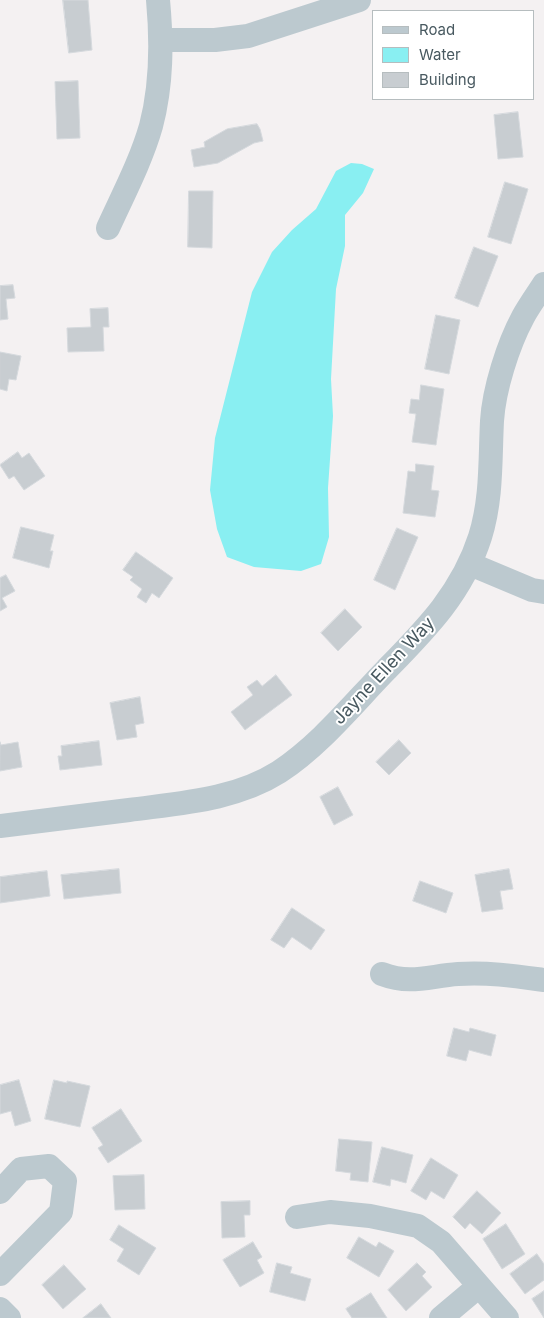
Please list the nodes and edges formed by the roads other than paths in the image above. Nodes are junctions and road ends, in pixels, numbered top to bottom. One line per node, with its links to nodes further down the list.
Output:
1 (158, 0): 3 (street)
2 (358, 0): 3 (street)
3 (162, 40): 4 (street)
4 (108, 228)
5 (544, 284): 6 (street, Jayne Ellen Way)
6 (470, 564): 7 (street); 8 (street, Jayne Ellen Way)
7 (544, 592)
8 (0, 826)
9 (382, 974): 10 (street)
10 (544, 980)
11 (0, 1192): 13 (street)
12 (297, 1217): 14 (street)
13 (0, 1274)
14 (479, 1286): 17 (street); 18 (street)
15 (0, 1309): 16 (street)
16 (9, 1318)
17 (441, 1318)
18 (507, 1318)

